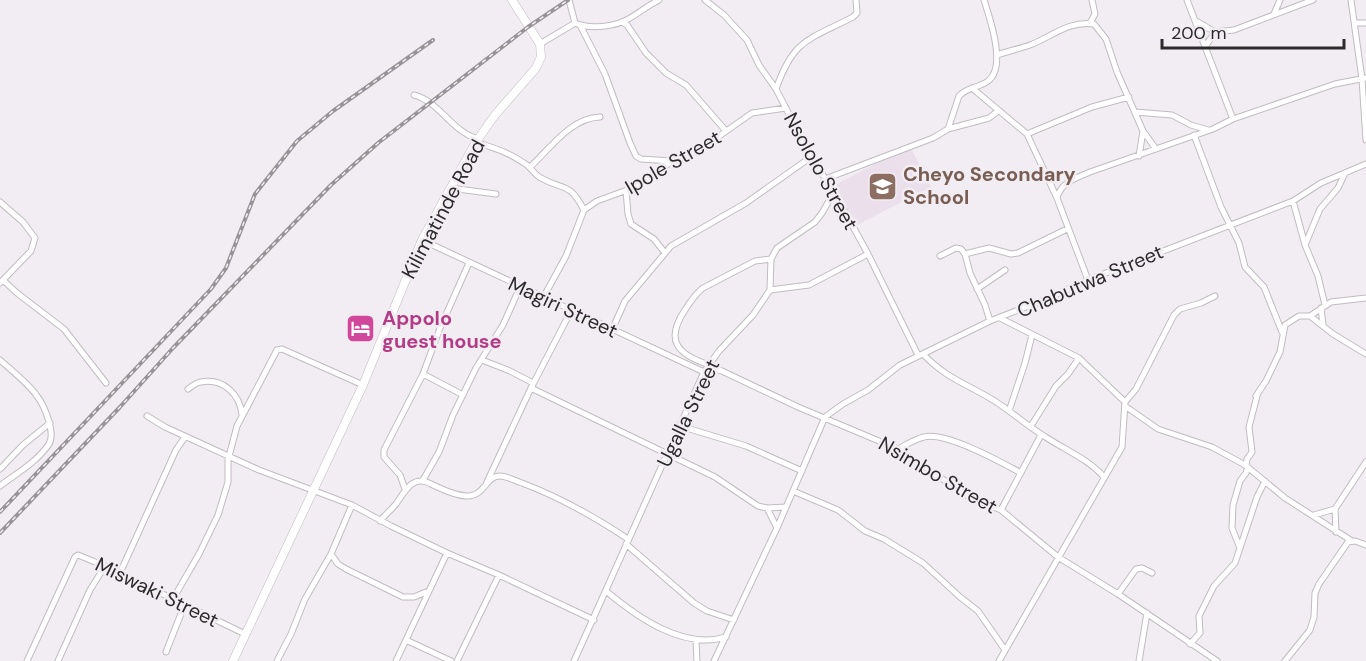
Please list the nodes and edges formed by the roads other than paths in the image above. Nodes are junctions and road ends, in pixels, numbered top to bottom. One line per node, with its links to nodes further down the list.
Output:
1 (512, 0): 21 (main road)
2 (569, 0): 19 (street)
3 (659, 0): 15 (street)
4 (705, 0): 26 (street, Nsololo Street)
5 (856, 0): 26 (street)
6 (984, 0): 23 (street)
7 (1092, 0): 17 (street)
8 (1187, 0): 14 (street)
9 (1313, 0): 12 (street)
10 (1351, 0): 18 (street)
11 (1280, 1): 12 (street); 13 (street)
12 (1294, 8): 13 (street)
13 (1274, 14): 20 (street)
14 (1194, 20): 20 (street); 22 (street)
15 (622, 22): 19 (street); 36 (street)
16 (1366, 22): 18 (street)
17 (1090, 23): 23 (street); 28 (street)
18 (1355, 23): 24 (street)
19 (578, 24): 21 (street); 45 (street)
20 (1215, 32): 22 (street)
21 (540, 44): 40 (main road, Kilimatinde Road)
22 (1205, 47): 33 (street)
23 (997, 55): 25 (street)
24 (1364, 78): 33 (street); 41 (street)
25 (972, 88): 30 (street); 34 (street)
26 (776, 89): 29 (street, Nsololo Street)
27 (414, 95): 40 (street)
28 (1129, 98): 31 (street); 38 (street)
29 (786, 108): 36 (street, Ipole Street); 44 (street, Nsololo Street)
30 (998, 111): 34 (street); 38 (street)
31 (1135, 112): 35 (street); 37 (street)
32 (600, 117): 47 (street)
33 (1233, 119): 35 (street)
34 (948, 129): 49 (street)
35 (1210, 130): 39 (street)
36 (726, 131): 45 (street, Ipole Street)
37 (1143, 131): 42 (street); 43 (street)
38 (1027, 134): 54 (street)
39 (1194, 135): 42 (street); 58 (street)
40 (477, 140): 47 (street); 50 (main road, Kilimatinde Road)
41 (1366, 140)
42 (1156, 149): 43 (street)
43 (1139, 156): 54 (street)
44 (811, 157): 49 (street, Nsololo Street); 62 (street)
45 (673, 161): 51 (street, Ipole Street)
46 (1366, 164): 48 (street, Chabutwa Street)
47 (530, 167): 57 (street)
48 (1345, 173): 55 (street, Chabutwa Street); 61 (street)
49 (825, 179): 52 (street, Nsololo Street)
50 (450, 188): 53 (street); 60 (main road, Kilimatinde Road)
51 (627, 191): 57 (street, Ipole Street); 62 (street)
52 (834, 192): 63 (street, Nsololo Street); 66 (street)
53 (496, 194)
54 (1057, 198): 59 (street)
55 (1293, 201): 58 (street, Chabutwa Street); 61 (street)
56 (0, 202): 70 (street)
57 (584, 210): 75 (street)
58 (1229, 224): 69 (street, Chabutwa Street); 84 (street)
59 (1067, 228): 64 (street); 69 (street)
60 (422, 240): 67 (street, Magiri Street); 95 (main road, Kilimatinde Road)
61 (1305, 245): 77 (street)
62 (664, 253): 83 (street)
63 (868, 254): 73 (street); 87 (street, Nsololo Street)
64 (965, 254): 65 (street); 72 (street)
65 (940, 256)
66 (771, 259): 73 (street); 91 (street, Nsimbo Street)
67 (469, 263): 71 (street, Magiri Street); 93 (street)
68 (1005, 270): 72 (street)
69 (1088, 280): 80 (street, Chabutwa Street)
70 (2, 282): 94 (street)
71 (520, 286): 75 (street, Magiri Street); 90 (street)
72 (978, 289): 81 (street)
73 (770, 290): 91 (street, Ugalla Street)
74 (1215, 296): 99 (street)
75 (543, 298): 78 (street, Magiri Street)
76 (1366, 298): 77 (street)
77 (1323, 307): 79 (street); 82 (street)
78 (571, 311): 83 (street, Magiri Street); 96 (street)
79 (1310, 316): 82 (street); 84 (street)
80 (1000, 318): 81 (street, Chabutwa Street); 85 (street)
81 (990, 321): 87 (street, Chabutwa Street)
82 (1323, 325): 86 (street)
83 (612, 330): 92 (street, Magiri Street)
84 (1282, 333): 113 (street)
85 (1032, 335): 88 (street); 100 (street)
86 (1366, 354)
87 (921, 355): 100 (street); 103 (street, Chabutwa Street)
88 (1079, 358): 99 (street); 106 (street)
89 (0, 360): 104 (street)
90 (482, 360): 96 (street); 98 (street)
91 (709, 366): 92 (street, Ugalla Street); 103 (street, Nsimbo Street)
92 (704, 372): 105 (street, Ugalla Street)
93 (423, 375): 98 (street); 123 (street)
94 (106, 383)
95 (363, 385): 102 (street); 122 (main road, Kilimatinde Road)
96 (532, 386): 110 (street); 121 (street)
97 (188, 389): 102 (street)
98 (463, 395): 118 (street)
99 (1125, 404): 113 (street); 117 (street)
100 (1009, 411): 106 (street)
101 (147, 416): 108 (street)
102 (243, 416): 111 (street)
103 (825, 417): 109 (street, Nsimbo Street); 115 (street)
104 (50, 423): 114 (street); 120 (street)
105 (680, 426): 110 (street, Ugalla Street); 115 (street)
106 (1031, 426): 107 (street)
107 (1041, 435): 116 (street); 117 (street)
108 (185, 436): 111 (street); 142 (street)
109 (898, 449): 116 (street); 129 (street, Nsimbo Street)
110 (668, 453): 127 (street); 135 (street, Ugalla Street)
111 (229, 456): 122 (street); 148 (street)
112 (1366, 462): 128 (street)
113 (1247, 466): 119 (street); 137 (street)
114 (0, 469)
115 (802, 471): 124 (street)
116 (1021, 473): 129 (street)
117 (1104, 477): 140 (street)
118 (423, 480): 121 (street); 123 (street)
119 (1265, 481): 130 (street); 137 (street)
120 (0, 486)
121 (485, 487): 135 (street)
122 (312, 489): 125 (street); 153 (main road, Kilimatinde Road)
123 (405, 489): 131 (street)
124 (793, 491): 126 (street); 158 (street)
125 (352, 505): 131 (street); 139 (street)
126 (786, 507): 127 (street); 132 (street)
127 (767, 508): 132 (street)
128 (1335, 509): 130 (street); 133 (street)
129 (1001, 510): 140 (street, Nsimbo Street)
130 (1314, 515): 133 (street)
131 (380, 521): 138 (street)
132 (777, 528): 152 (street)
133 (1336, 532): 134 (street)
134 (1352, 541): 136 (street); 173 (street)
135 (627, 542): 146 (street, Ugalla Street); 152 (street)
136 (1366, 545)
137 (1240, 548): 157 (street)
138 (447, 553): 144 (street); 145 (street)
139 (332, 554): 145 (street); 163 (street)
140 (1058, 556): 147 (street, Nsimbo Street); 158 (street)
141 (105, 566): 142 (street, Miswaki Street); 160 (street, Miswaki Street); 161 (street)
142 (120, 573): 148 (street, Miswaki Street)
143 (1152, 573): 147 (street)
144 (499, 575): 151 (street); 166 (street)
145 (428, 591): 155 (street)
146 (606, 591): 151 (street, Ugalla Street); 156 (street)
147 (1118, 594): 150 (street, Nsimbo Street)
148 (173, 599): 149 (street, Miswaki Street)
149 (184, 606): 153 (street, Miswaki Street); 159 (street)
150 (1147, 613): 157 (street, Nsimbo Street); 171 (street)
151 (594, 620): 167 (street, Ugalla Street)
152 (734, 620): 154 (street)
153 (245, 634): 162 (main road, Kilimatinde Road)
154 (726, 637): 156 (street); 169 (street)
155 (406, 640): 164 (street); 165 (street)
156 (696, 641): 168 (street)
157 (1190, 644): 172 (street, Nsimbo Street)
158 (1005, 650): 170 (street)
159 (166, 652)
160 (27, 661)
161 (58, 661)
162 (233, 661)
163 (277, 661)
164 (396, 661)
165 (451, 661)
166 (457, 661)
167 (574, 661)
168 (698, 661)
169 (714, 661)
170 (999, 661)
171 (1139, 661)
172 (1217, 661)
173 (1285, 661)

